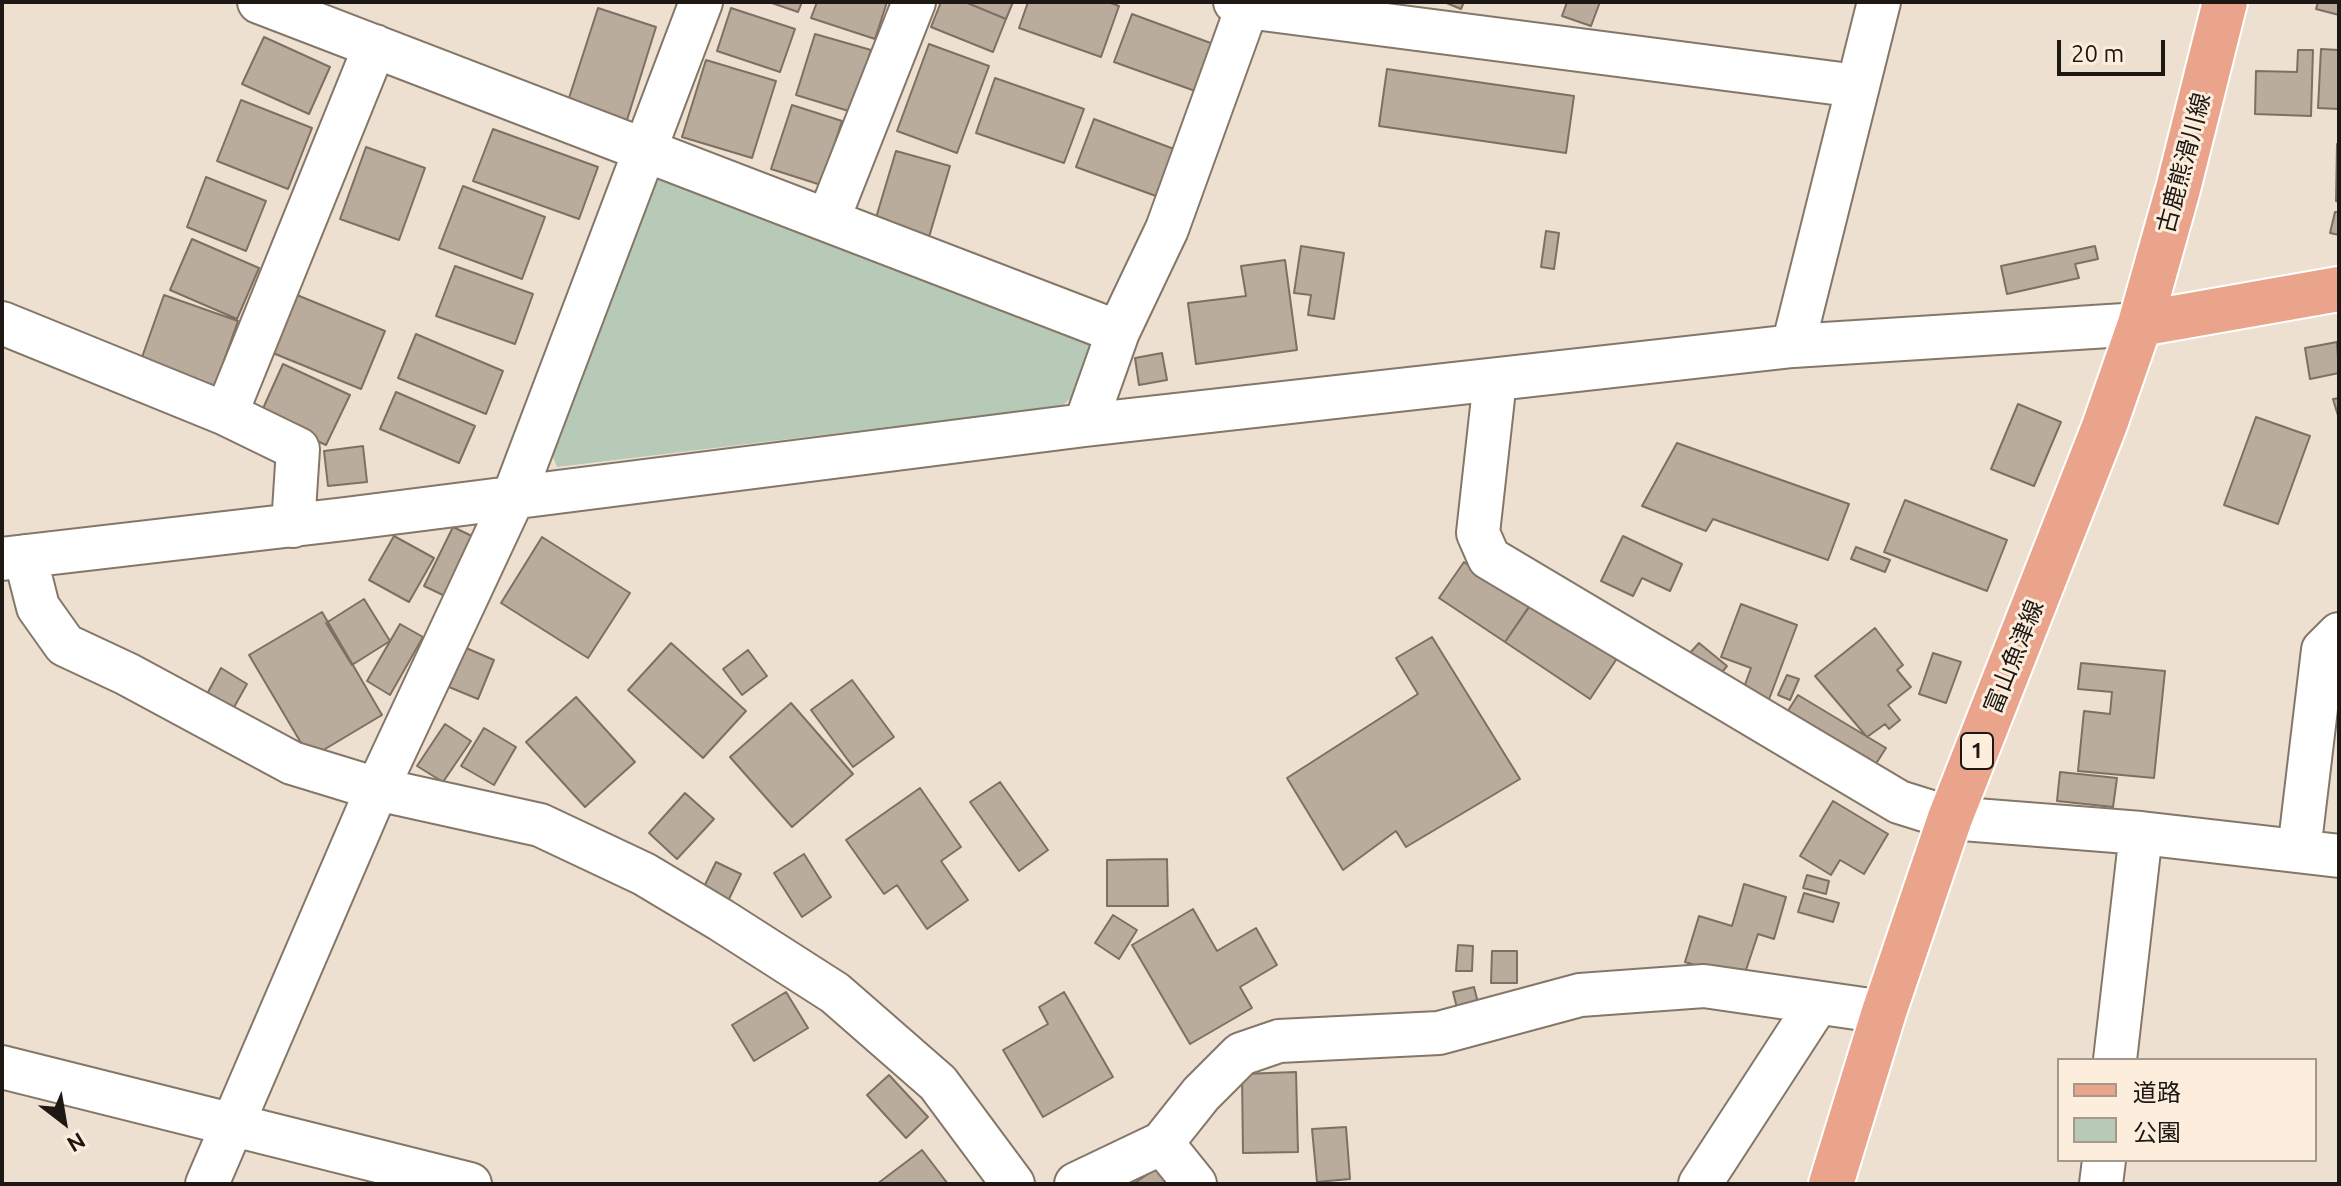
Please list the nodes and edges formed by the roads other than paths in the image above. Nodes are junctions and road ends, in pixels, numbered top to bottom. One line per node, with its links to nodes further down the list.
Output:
1 (259, 2): 7 (street)
2 (701, 2): 9 (street)
3 (914, 2): 10 (street)
4 (1879, 2): 8 (street)
5 (2225, 2): 13 (main road, 古鹿熊滑川線)
6 (1244, 4): 8 (street); 14 (street)
7 (375, 46): 9 (street); 17 (street)
8 (1857, 86): 15 (street)
9 (644, 149): 10 (street); 19 (street)
10 (828, 220): 14 (street)
11 (2339, 289): 13 (main road)
12 (2, 323): 17 (street)
13 (2140, 324): 15 (street); 24 (main road, 富山魚津線 / 1)
14 (1118, 332): 18 (street)
15 (1793, 346): 16 (street)
16 (1495, 380): 18 (street); 24 (street)
17 (226, 414): 20 (street)
18 (1085, 425): 19 (street)
19 (513, 498): 20 (street); 23 (street)
20 (293, 526): 21 (street)
21 (13, 558): 23 (street)
22 (2339, 634): 26 (street)
23 (377, 789): 31 (street); 36 (street)
24 (1950, 818): 25 (street); 28 (main road, 富山魚津線 / 1)
25 (2141, 833): 26 (street); 29 (street)
26 (2319, 853)
27 (1817, 1004): 28 (street); 32 (street); 39 (street)
28 (1884, 1012): 40 (main road, 富山魚津線 / 1)
29 (2115, 1058)
30 (2, 1067): 31 (street)
31 (231, 1125): 34 (street); 35 (street)
32 (1162, 1143): 37 (street); 38 (street)
33 (2104, 1162): 41 (street)
34 (207, 1184)
35 (470, 1184)
36 (1013, 1184)
37 (1076, 1184)
38 (1195, 1184)
39 (1700, 1184)
40 (1831, 1184)
41 (2101, 1184)

